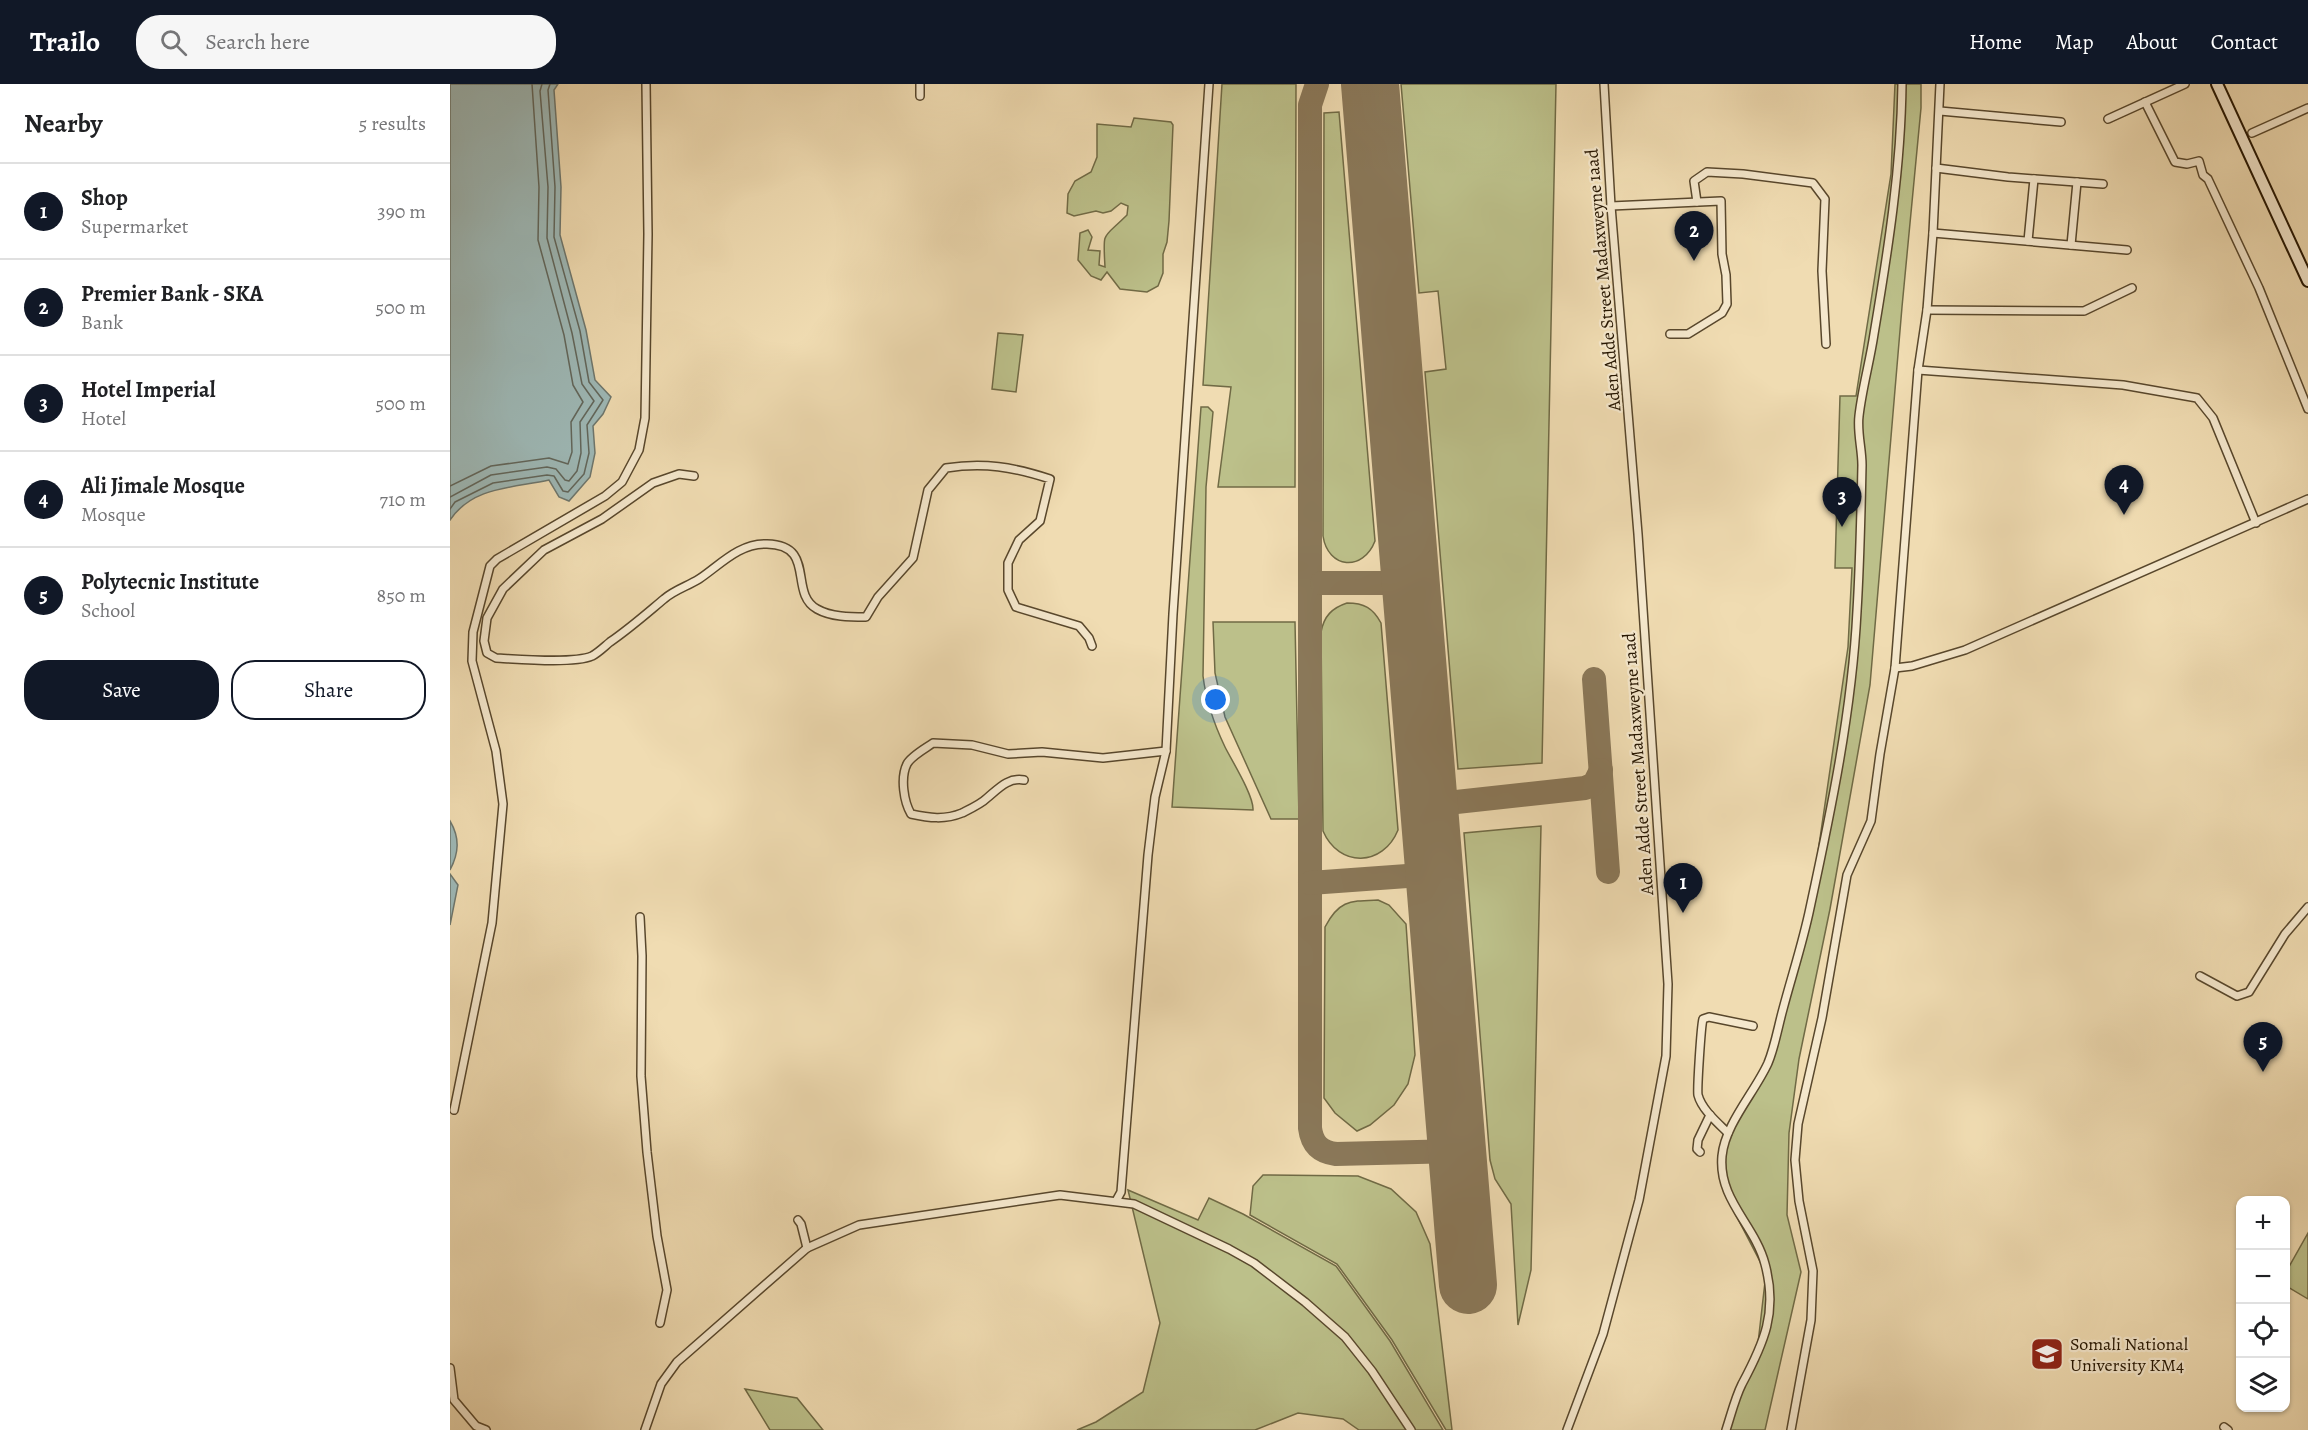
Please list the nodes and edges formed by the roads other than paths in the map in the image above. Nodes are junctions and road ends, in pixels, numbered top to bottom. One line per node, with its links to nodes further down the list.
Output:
1 (646, 84): 44 (street)
2 (920, 84): 9 (street)
3 (1209, 84): 38 (street)
4 (1604, 84): 21 (street, Aden Adde Street Madaxweyne 1aad)
5 (1902, 84): 46 (street)
6 (1940, 84): 12 (street)
7 (2185, 84): 10 (street)
8 (2217, 84): 26 (main road)
9 (920, 96)
10 (2145, 102): 13 (street); 32 (street)
11 (2308, 108): 15 (street)
12 (1940, 111): 14 (street); 16 (street)
13 (2108, 119)
14 (2061, 122)
15 (2252, 133)
16 (1936, 168): 17 (street); 22 (street)
17 (2034, 179): 18 (street); 23 (street)
18 (2076, 182): 19 (street); 24 (street)
19 (2103, 184)
20 (1696, 202): 21 (street); 29 (street); 30 (street)
21 (1611, 207): 56 (street, Aden Adde Street Madaxweyne 1aad)
22 (1933, 233): 23 (street); 28 (street)
23 (2028, 242): 24 (street)
24 (2071, 245): 25 (street)
25 (2127, 250)
26 (2308, 281)
27 (2132, 288): 28 (street)
28 (1926, 310): 31 (street)
29 (1670, 334)
30 (1826, 344)
31 (1918, 370): 35 (street); 37 (street)
32 (2308, 409)
33 (694, 476): 36 (street)
34 (2308, 499): 35 (street)
35 (2256, 524): 37 (street)
36 (1092, 646)
37 (1895, 668): 58 (street)
38 (1166, 751): 39 (street); 48 (street)
39 (1024, 780)
40 (2308, 907): 42 (street)
41 (640, 917): 51 (street)
42 (2200, 976)
43 (1753, 1026): 45 (street)
44 (454, 1110)
45 (1710, 1115): 46 (street); 47 (street)
46 (1728, 1133): 57 (street)
47 (1700, 1152)
48 (1116, 1201): 50 (street); 55 (street)
49 (798, 1220): 50 (street)
50 (807, 1248): 54 (street)
51 (660, 1323)
52 (450, 1368): 53 (street)
53 (486, 1430)
54 (645, 1430)
55 (1411, 1430)
56 (1567, 1430)
57 (1726, 1430)
58 (1791, 1430)

